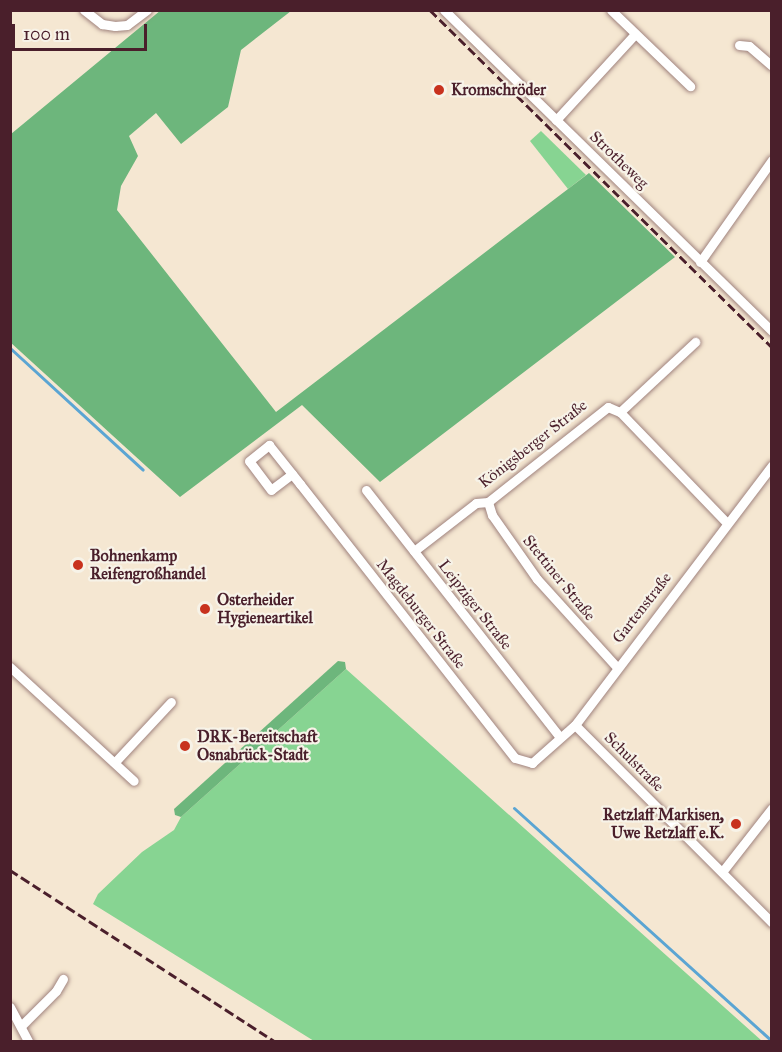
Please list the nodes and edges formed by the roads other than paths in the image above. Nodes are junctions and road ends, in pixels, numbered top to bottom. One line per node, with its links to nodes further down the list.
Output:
1 (84, 10): 2 (street)
2 (147, 10)
3 (444, 10): 9 (street, Strotheweg)
4 (611, 10): 5 (street)
5 (635, 34): 8 (street); 9 (street)
6 (739, 45): 7 (street)
7 (771, 66)
8 (690, 86)
9 (556, 120): 11 (street, Strotheweg)
10 (771, 160): 11 (street)
11 (700, 262): 12 (street, Strotheweg)
12 (771, 332)
13 (694, 342): 14 (street, Königsberger Straße)
14 (620, 411): 18 (street, Königsberger Straße); 19 (street)
15 (771, 465): 19 (street, Gartenstraße)
16 (292, 474): 16 (street, Magdeburger Straße); 27 (street, Magdeburger Straße)
17 (366, 490): 20 (street, Leipziger Straße)
18 (488, 502): 20 (street, Königsberger Straße); 21 (street, Stettiner Straße)
19 (726, 522): 21 (street, Gartenstraße)
20 (414, 551): 25 (street, Leipziger Straße)
21 (616, 666): 24 (street, Gartenstraße)
22 (10, 667): 26 (street)
23 (171, 702): 26 (street)
24 (575, 725): 25 (street, Gartenstraße); 30 (street, Schulstraße)
25 (561, 737): 27 (street, Gartenstraße)
26 (115, 762): 28 (street)
27 (532, 764)
28 (134, 781)
29 (771, 808): 30 (street)
30 (722, 872): 31 (street, Schulstraße)
31 (771, 923)
32 (63, 979): 34 (street)
33 (10, 1007): 34 (street)
34 (21, 1026): 35 (street)
35 (29, 1041)

